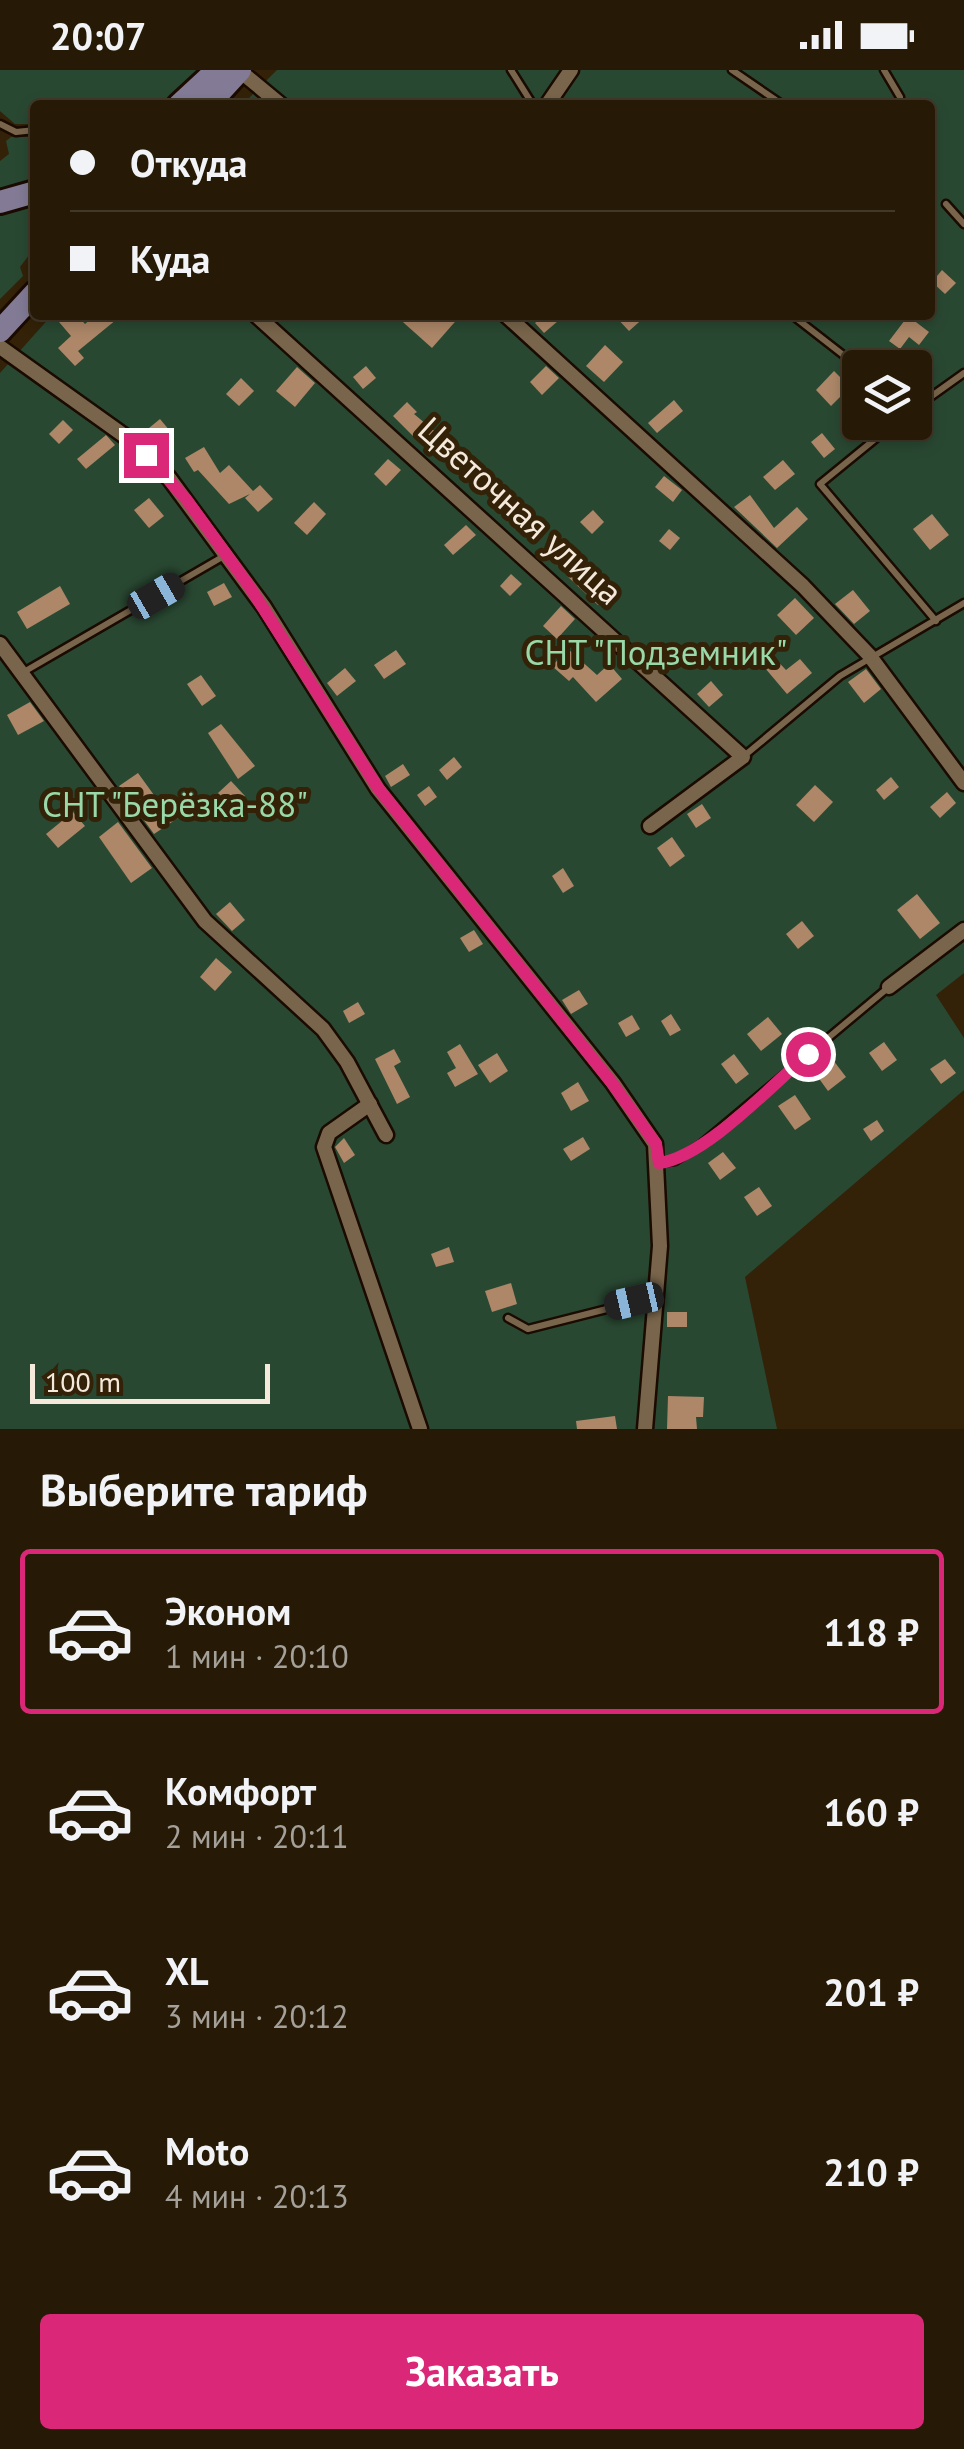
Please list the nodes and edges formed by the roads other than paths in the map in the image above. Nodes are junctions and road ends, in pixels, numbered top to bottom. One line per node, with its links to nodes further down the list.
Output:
1 (217, 70): 8 (main road)
2 (240, 70): 9 (main road); 10 (street)
3 (510, 70): 11 (lane)
4 (571, 70): 12 (street)
5 (732, 70): 13 (lane)
6 (884, 70): 7 (lane)
7 (900, 97)
8 (184, 100)
9 (213, 100)
10 (275, 100)
11 (530, 100)
12 (550, 100)
13 (777, 100)
14 (0, 124): 15 (lane)
15 (30, 131)
16 (30, 193): 17 (main road)
17 (0, 202)
18 (946, 204): 19 (lane)
19 (964, 224)
20 (30, 299): 24 (main road)
21 (262, 320): 36 (street, Цветочная улица)
22 (511, 320): 34 (street)
23 (798, 320): 26 (lane)
24 (0, 332)
25 (0, 347): 30 (street)
26 (842, 354)
27 (964, 373): 28 (lane)
28 (932, 396)
29 (874, 440): 32 (lane)
30 (224, 556): 35 (lane); 43 (street)
31 (964, 602): 32 (lane)
32 (936, 620): 34 (lane)
33 (0, 644): 35 (street)
34 (869, 655): 36 (lane); 37 (street)
35 (21, 674): 41 (street)
36 (744, 757): 38 (street)
37 (964, 783)
38 (650, 826)
39 (964, 930): 40 (street)
40 (889, 986): 43 (lane)
41 (370, 1104): 42 (street); 46 (street)
42 (386, 1135)
43 (659, 1163): 44 (street)
44 (655, 1297): 45 (lane); 47 (street)
45 (508, 1318)
46 (420, 1429)
47 (646, 1429)

